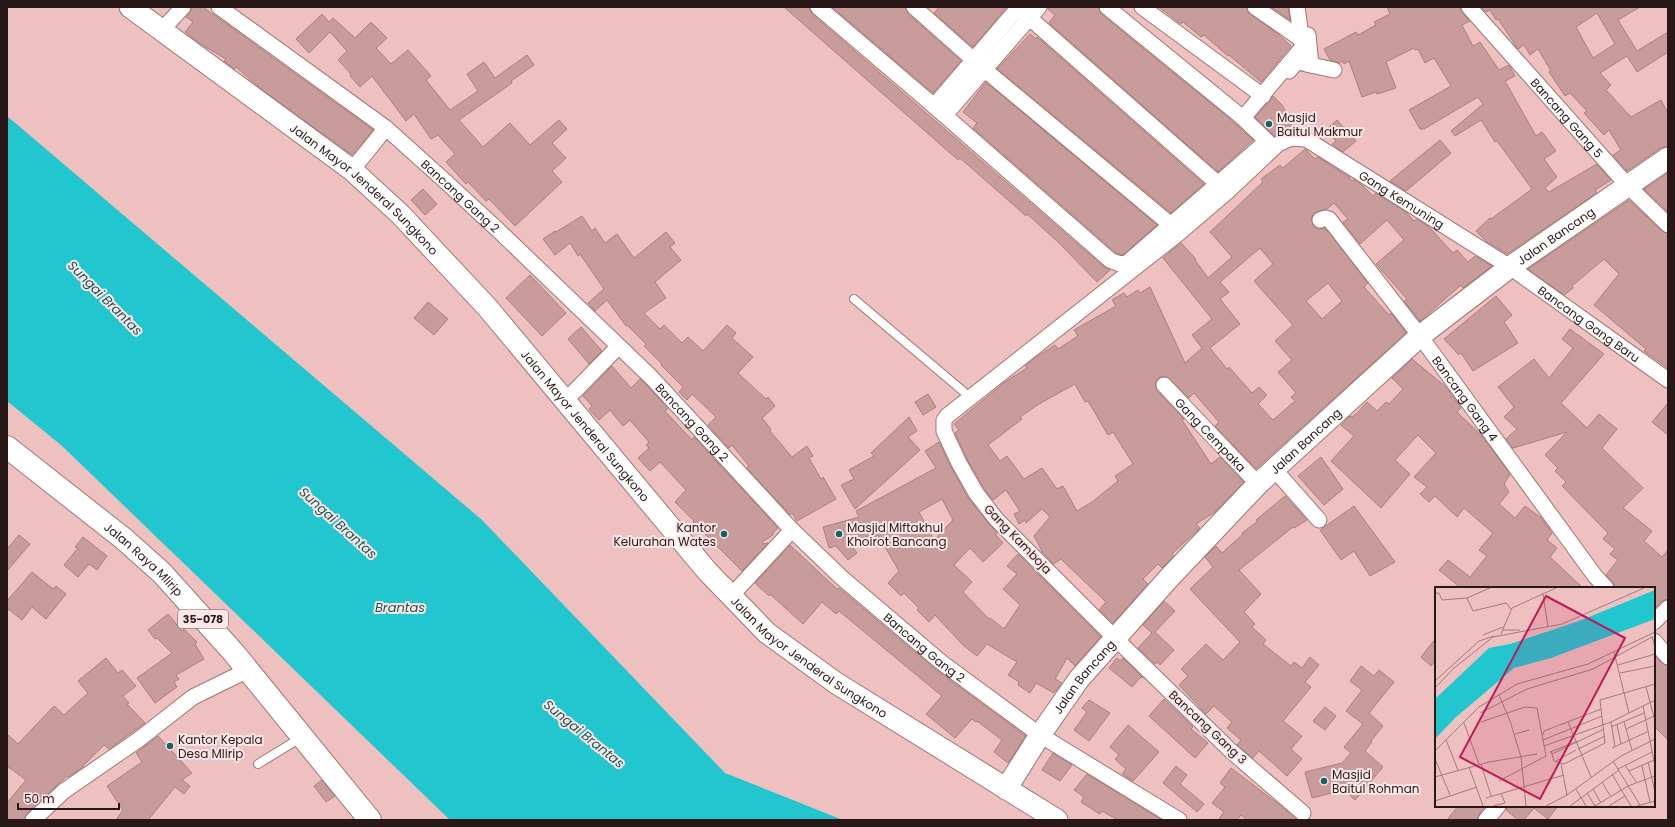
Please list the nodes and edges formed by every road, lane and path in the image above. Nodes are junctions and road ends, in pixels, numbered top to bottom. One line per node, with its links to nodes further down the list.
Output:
1 (130, 7): 13 (main road, Jalan Mayor Jenderal Sungkono)
2 (183, 7): 13 (street)
3 (219, 7): 24 (street, Bancang Gang 2)
4 (818, 7): 21 (street)
5 (914, 7): 15 (street)
6 (1107, 7): 23 (street)
7 (1142, 7): 20 (street)
8 (1255, 7): 14 (street)
9 (1297, 7): 14 (street)
10 (1303, 7): 16 (street)
11 (1469, 7): 27 (street, Bancang Gang 5)
12 (1024, 9): 15 (street); 17 (street); 28 (street)
13 (162, 30): 26 (main road, Jalan Mayor Jenderal Sungkono)
14 (1302, 39): 20 (street)
15 (974, 60): 17 (street); 21 (street)
16 (1311, 65): 18 (street); 19 (street)
17 (985, 70): 22 (street); 31 (street)
18 (1334, 70)
19 (1282, 80)
20 (1263, 96): 23 (street)
21 (934, 106): 22 (street)
22 (945, 116): 31 (street)
23 (1243, 118): 28 (street)
24 (386, 128): 26 (street); 35 (street, Bancang Gang 2)
25 (1668, 158): 27 (main road, Jalan Bancang)
26 (352, 170): 39 (main road, Jalan Mayor Jenderal Sungkono)
27 (1628, 186): 30 (street, Bancang Gang 5); 32 (main road, Jalan Bancang)
28 (1222, 188): 31 (street); 32 (street, Gang Kemuning)
29 (1320, 220): 34 (street, Bancang Gang 4)
30 (1668, 225)
31 (1175, 228): 38 (street)
32 (1510, 267): 34 (main road, Jalan Bancang); 36 (street, Bancang Gang Baru)
33 (854, 299): 38 (lane)
34 (1420, 336): 41 (main road, Jalan Bancang); 45 (street, Bancang Gang 4)
35 (618, 347): 39 (street); 44 (street, Bancang Gang 2)
36 (1668, 380)
37 (1164, 385): 42 (street, Gang Cempaka)
38 (970, 397): 49 (street, Gang Kamboja)
39 (565, 400): 46 (main road, Jalan Mayor Jenderal Sungkono)
40 (7, 446): 50 (main road, Jalan Raya Mlirip / 35-078)
41 (1274, 469): 42 (main road, Jalan Bancang); 43 (street)
42 (1258, 484): 49 (main road, Jalan Bancang)
43 (1319, 520)
44 (792, 530): 46 (street); 51 (street, Bancang Gang 2)
45 (1605, 587)
46 (731, 596): 54 (main road, Jalan Mayor Jenderal Sungkono)
47 (1668, 608): 48 (street)
48 (1655, 621)
49 (1115, 638): 51 (main road, Jalan Bancang); 56 (street, Bancang Gang 3)
50 (248, 670): 52 (main road, Jalan Raya Mlirip / 35-078); 57 (street)
51 (1040, 735): 54 (main road, Jalan Bancang); 60 (street, Bancang Gang 2)
52 (303, 737): 53 (lane); 58 (main road, Jalan Raya Mlirip / 35-078)
53 (258, 764)
54 (1006, 790): 59 (main road, Jalan Mayor Jenderal Sungkono)
55 (1497, 807): 61 (street)
56 (1303, 813)
57 (33, 820)
58 (370, 820)
59 (1057, 820)
60 (1179, 820)
61 (1486, 820)

